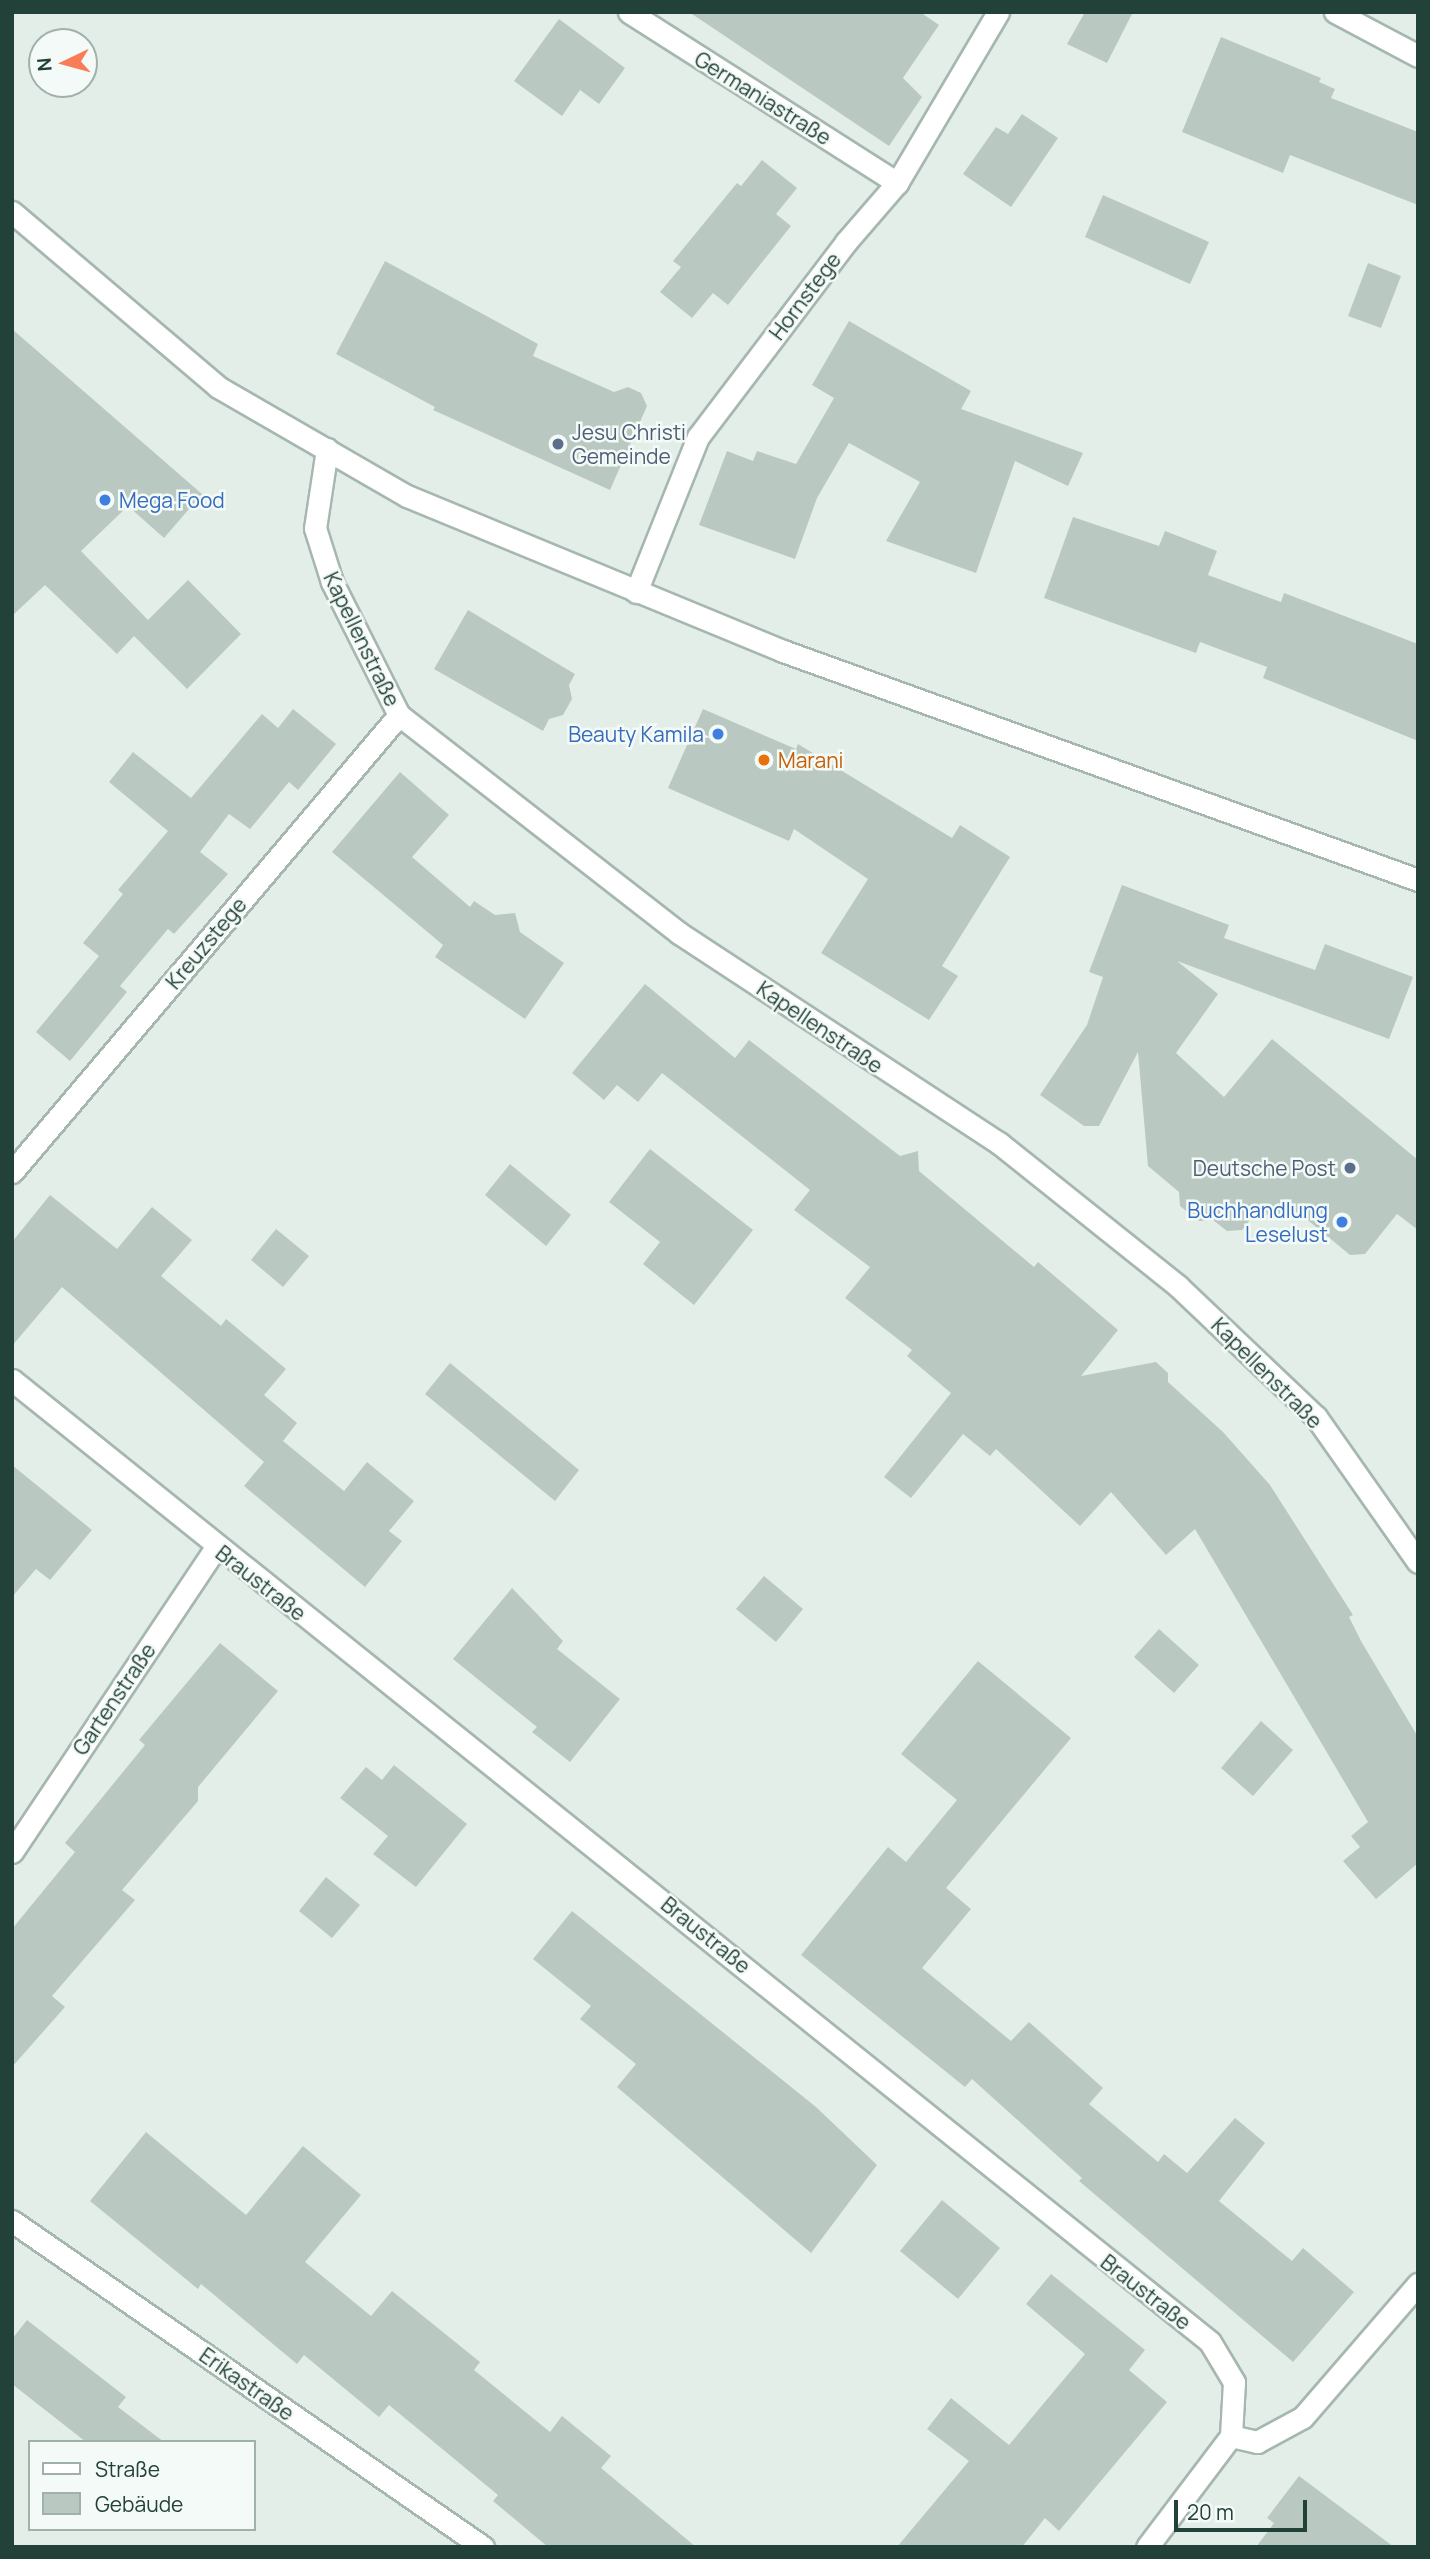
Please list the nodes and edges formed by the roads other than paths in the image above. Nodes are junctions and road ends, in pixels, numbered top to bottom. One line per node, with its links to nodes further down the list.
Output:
1 (629, 12): 5 (street, Germaniastraße)
2 (999, 12): 5 (street, Hornstege)
3 (1335, 12): 4 (street)
4 (1418, 56)
5 (897, 183): 8 (street, Hornstege)
6 (12, 212): 7 (street)
7 (327, 449): 8 (street); 9 (street, Kapellenstraße)
8 (636, 592): 10 (street)
9 (399, 715): 11 (street, Kreuzstege); 14 (street, Kapellenstraße)
10 (1418, 880)
11 (12, 1172)
12 (12, 1380): 13 (street, Braustraße)
13 (216, 1547): 15 (street, Gartenstraße); 18 (street, Braustraße)
14 (1418, 1562)
15 (12, 1852)
16 (12, 2221): 19 (street, Erikastraße)
17 (1418, 2284): 18 (street)
18 (1231, 2436): 20 (street)
19 (482, 2547)
20 (1147, 2547)

